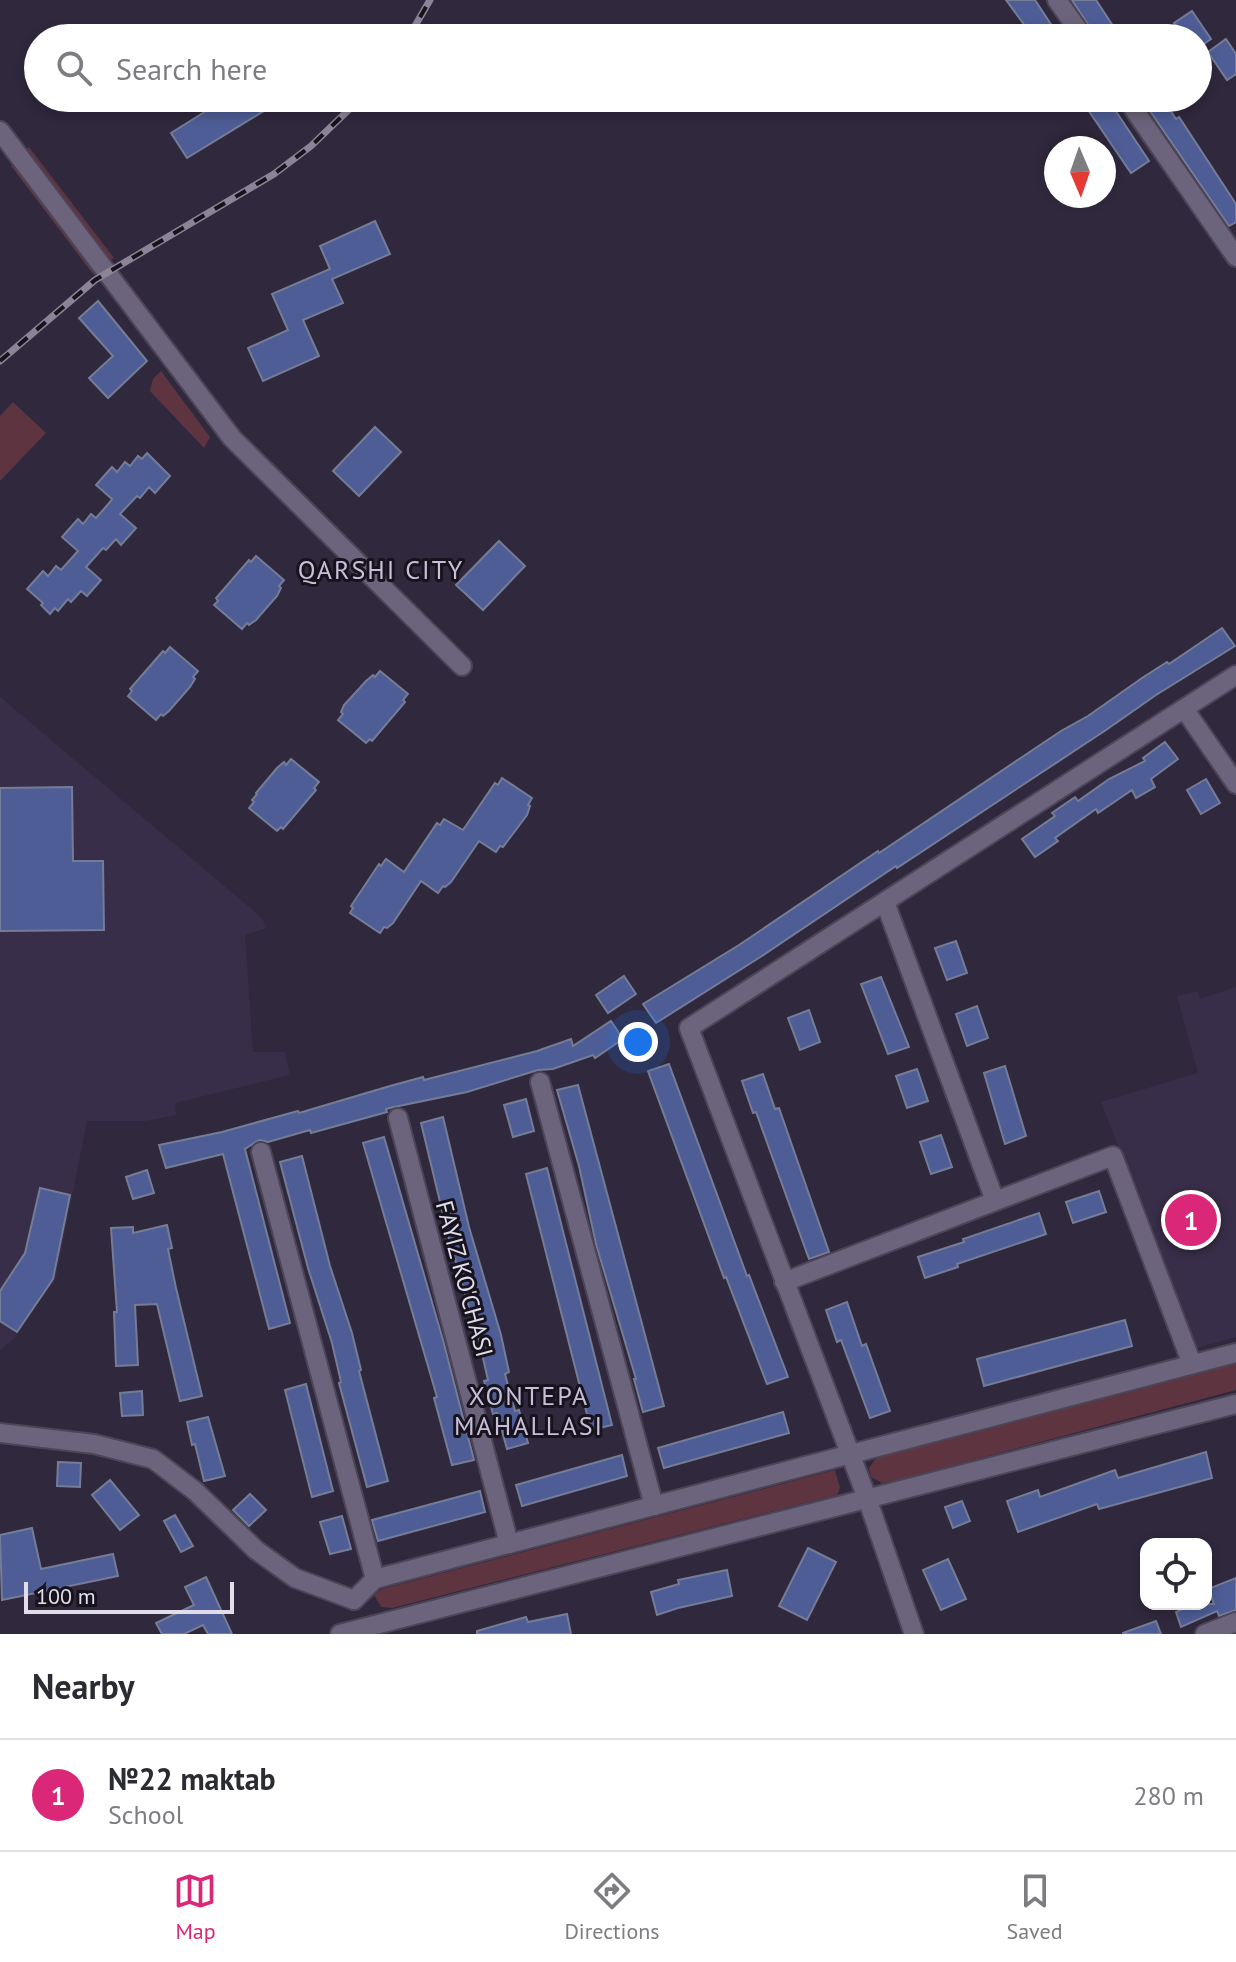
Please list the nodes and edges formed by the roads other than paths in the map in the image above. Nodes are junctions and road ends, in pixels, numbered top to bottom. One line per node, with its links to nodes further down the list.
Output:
1 (1057, 0): 2 (street)
2 (1074, 24)
3 (1136, 112): 5 (street)
4 (0, 131): 6 (street)
5 (1236, 257)
6 (462, 666)
7 (1236, 675): 8 (street)
8 (1185, 710): 9 (street); 10 (street)
9 (1236, 784)
10 (885, 902): 14 (street); 15 (street)
11 (540, 1082): 22 (street)
12 (398, 1118): 23 (street, FAYIZ KO'CHASI)
13 (261, 1152): 24 (street)
14 (995, 1201): 15 (street); 17 (street)
15 (784, 1282): 20 (street)
16 (1236, 1353): 17 (street)
17 (1192, 1364): 20 (street)
18 (1236, 1404): 21 (street)
19 (0, 1433): 25 (street)
20 (849, 1455): 21 (street); 22 (street)
21 (867, 1498): 27 (street); 29 (street)
22 (654, 1506): 23 (street)
23 (509, 1544): 24 (street)
24 (375, 1579): 25 (street)
25 (354, 1600): 27 (street)
26 (1236, 1622): 30 (street)
27 (362, 1628): 28 (street)
28 (340, 1634)
29 (914, 1634)
30 (1205, 1634)

